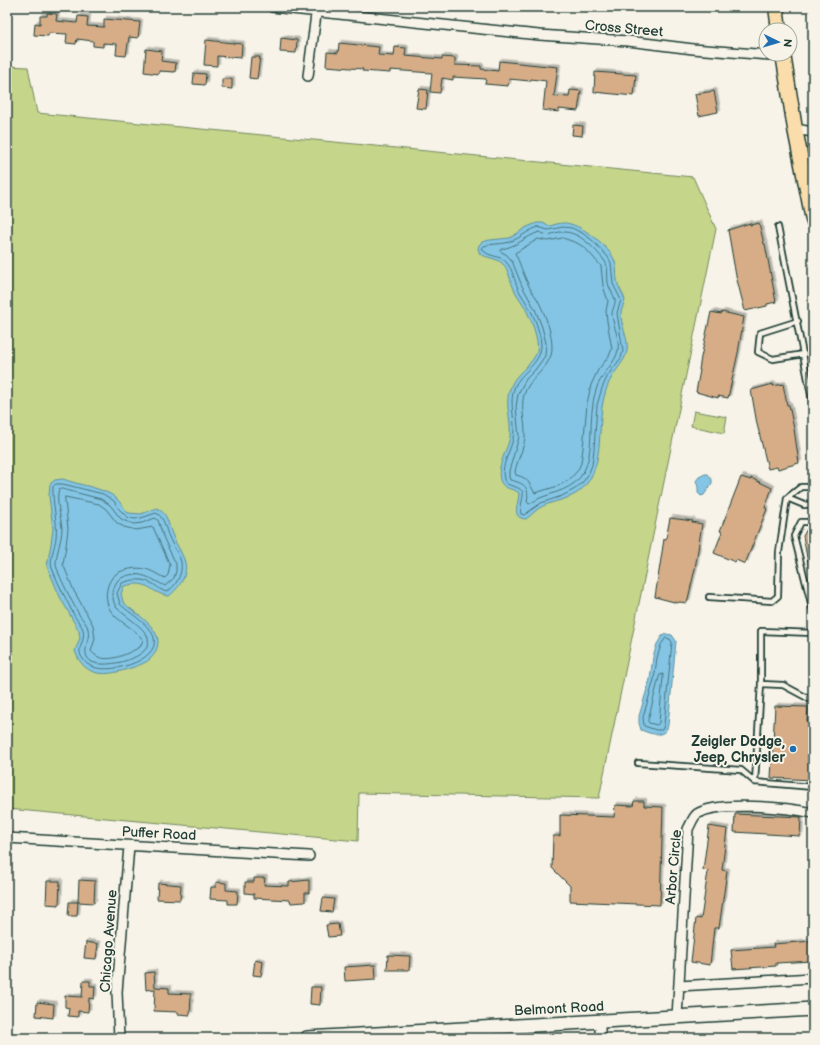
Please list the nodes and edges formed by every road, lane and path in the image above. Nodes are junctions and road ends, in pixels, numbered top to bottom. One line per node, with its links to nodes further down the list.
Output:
1 (272, 7): 3 (street, Cross Street)
2 (776, 7): 4 (main road)
3 (317, 9): 5 (street, Cross Street); 7 (street)
4 (778, 22)
5 (758, 53)
6 (784, 62): 8 (main road)
7 (308, 76)
8 (795, 130): 9 (street); 10 (main road)
9 (813, 132)
10 (813, 220)
11 (778, 227): 12 (lane)
12 (798, 321): 13 (lane); 13 (lane)
13 (804, 354): 14 (lane)
14 (813, 405)
15 (813, 487): 16 (lane)
16 (787, 498): 17 (lane); 19 (lane)
17 (813, 504)
18 (813, 522): 20 (lane)
19 (709, 597)
20 (813, 611)
21 (813, 633): 22 (lane)
22 (761, 684): 23 (lane); 25 (lane)
23 (813, 701)
24 (638, 763): 25 (lane)
25 (755, 782): 26 (lane)
26 (813, 786)
27 (813, 813): 32 (street, Arbor Circle)
28 (7, 838): 29 (street, Puffer Road)
29 (129, 846): 30 (street, Puffer Road); 36 (street, Chicago Avenue)
30 (309, 856)
31 (813, 978): 32 (street)
32 (679, 986): 34 (street, Arbor Circle)
33 (813, 1009): 34 (main road, Belmont Road)
34 (677, 1017): 35 (main road, Belmont Road)
35 (600, 1022): 37 (main road, Belmont Road); 38 (street)
36 (119, 1038)
37 (307, 1038)
38 (600, 1038)

